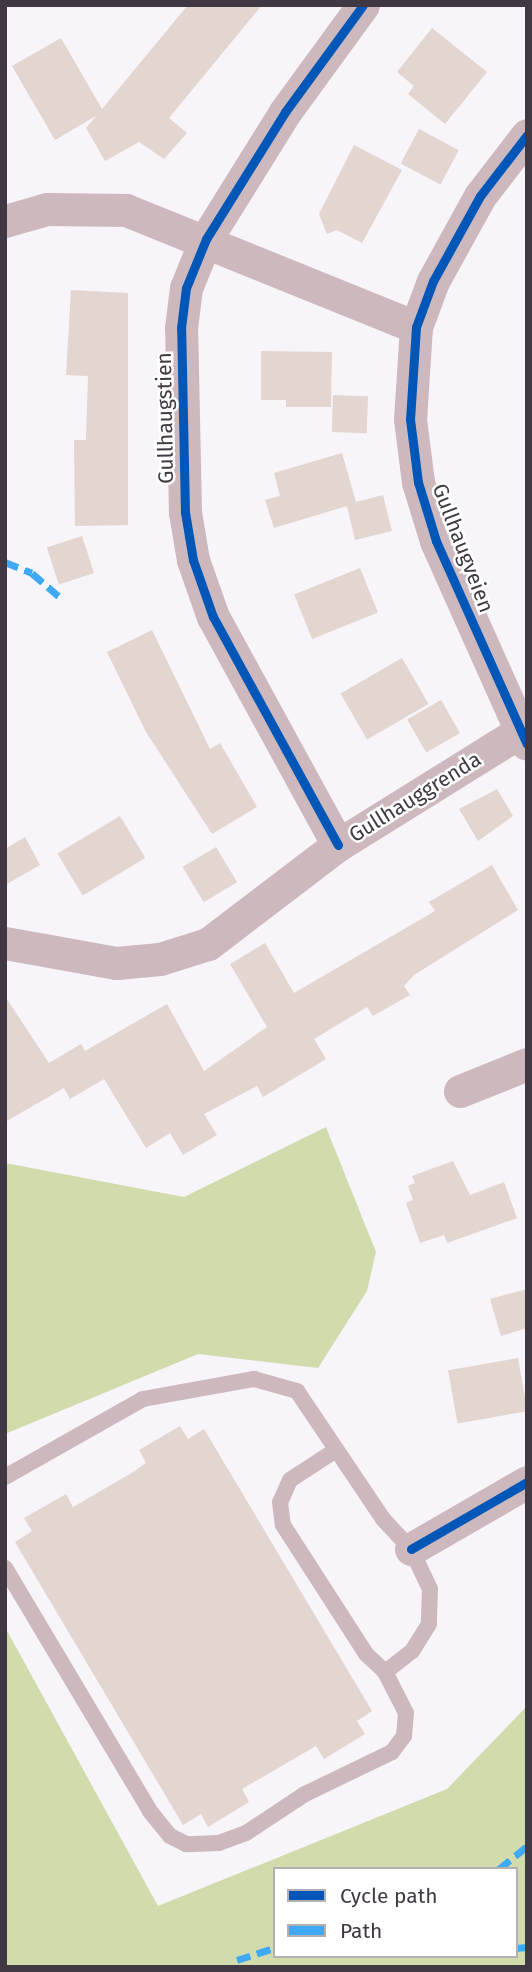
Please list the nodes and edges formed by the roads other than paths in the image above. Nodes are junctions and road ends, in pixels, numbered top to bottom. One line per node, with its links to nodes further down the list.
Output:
1 (363, 5): 4 (street, Gullhaugstien)
2 (527, 135): 5 (street, Gullhaugveien)
3 (5, 221): 4 (street)
4 (206, 239): 5 (street); 7 (street, Gullhaugstien)
5 (416, 327): 6 (street, Gullhaugveien)
6 (524, 737): 7 (street, Gullhauggrenda)
7 (338, 845): 8 (street, Gullhauggrenda)
8 (5, 943)
9 (527, 1064): 10 (street)
10 (460, 1091)
11 (336, 1450): 12 (lane); 14 (lane); 16 (lane)
12 (5, 1477)
13 (527, 1482): 14 (street)
14 (411, 1549): 16 (lane)
15 (5, 1568): 16 (lane)
16 (385, 1672)

